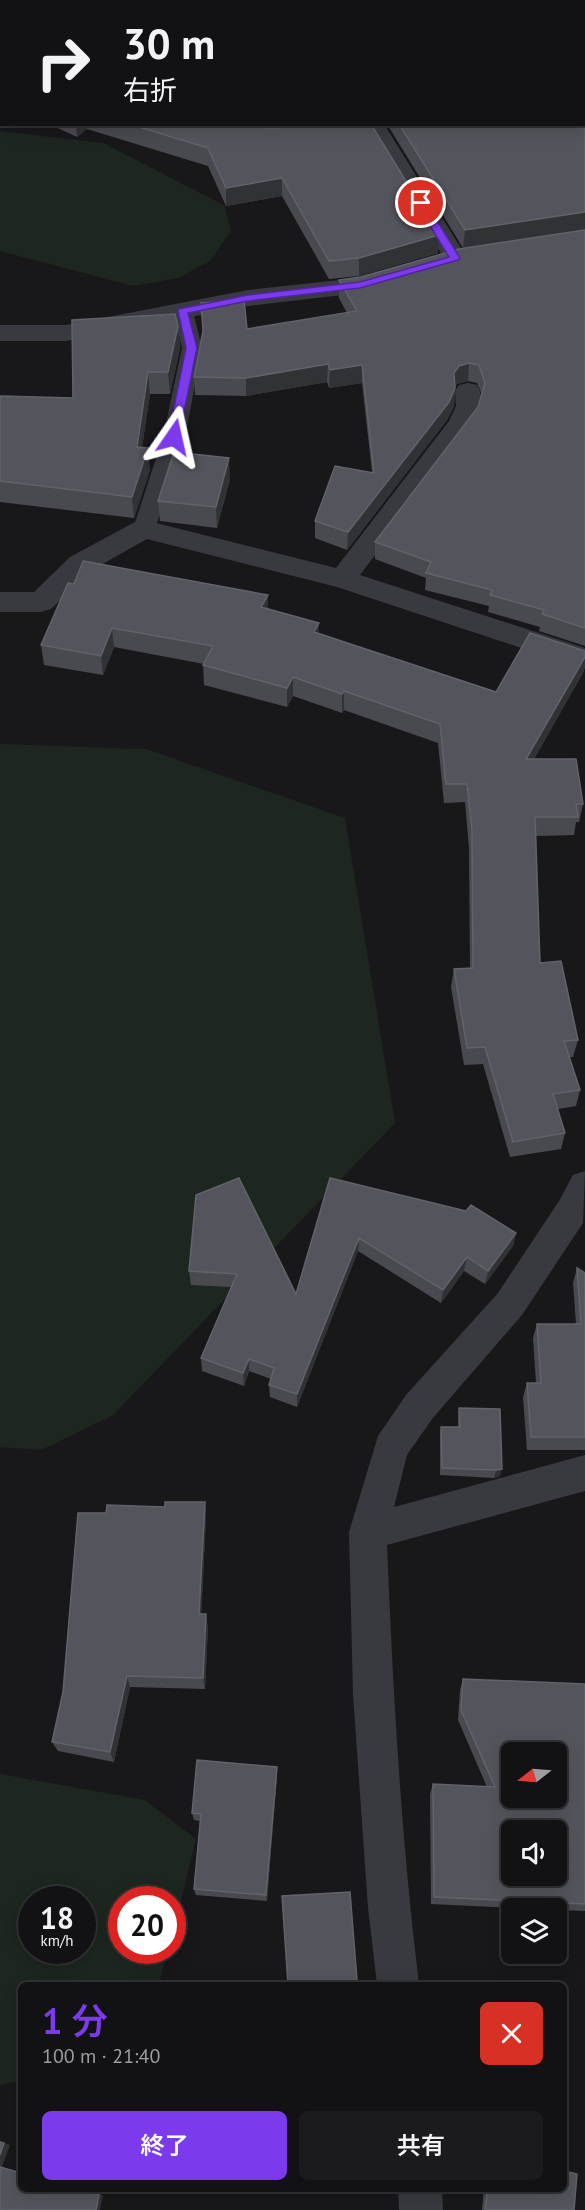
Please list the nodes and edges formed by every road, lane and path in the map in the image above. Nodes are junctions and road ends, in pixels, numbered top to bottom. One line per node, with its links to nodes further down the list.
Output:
1 (374, 126): 2 (street)
2 (456, 259)
3 (402, 273): 4 (street)
4 (183, 311): 5 (street); 7 (lane)
5 (0, 333)
6 (468, 391): 8 (street)
7 (144, 529): 8 (street); 9 (street)
8 (342, 579): 10 (street)
9 (0, 602)
10 (585, 659)
11 (585, 1186): 13 (street)
12 (585, 1473): 13 (street)
13 (368, 1532): 14 (street)
14 (398, 1982)
15 (420, 2192): 16 (street)
16 (421, 2210)

